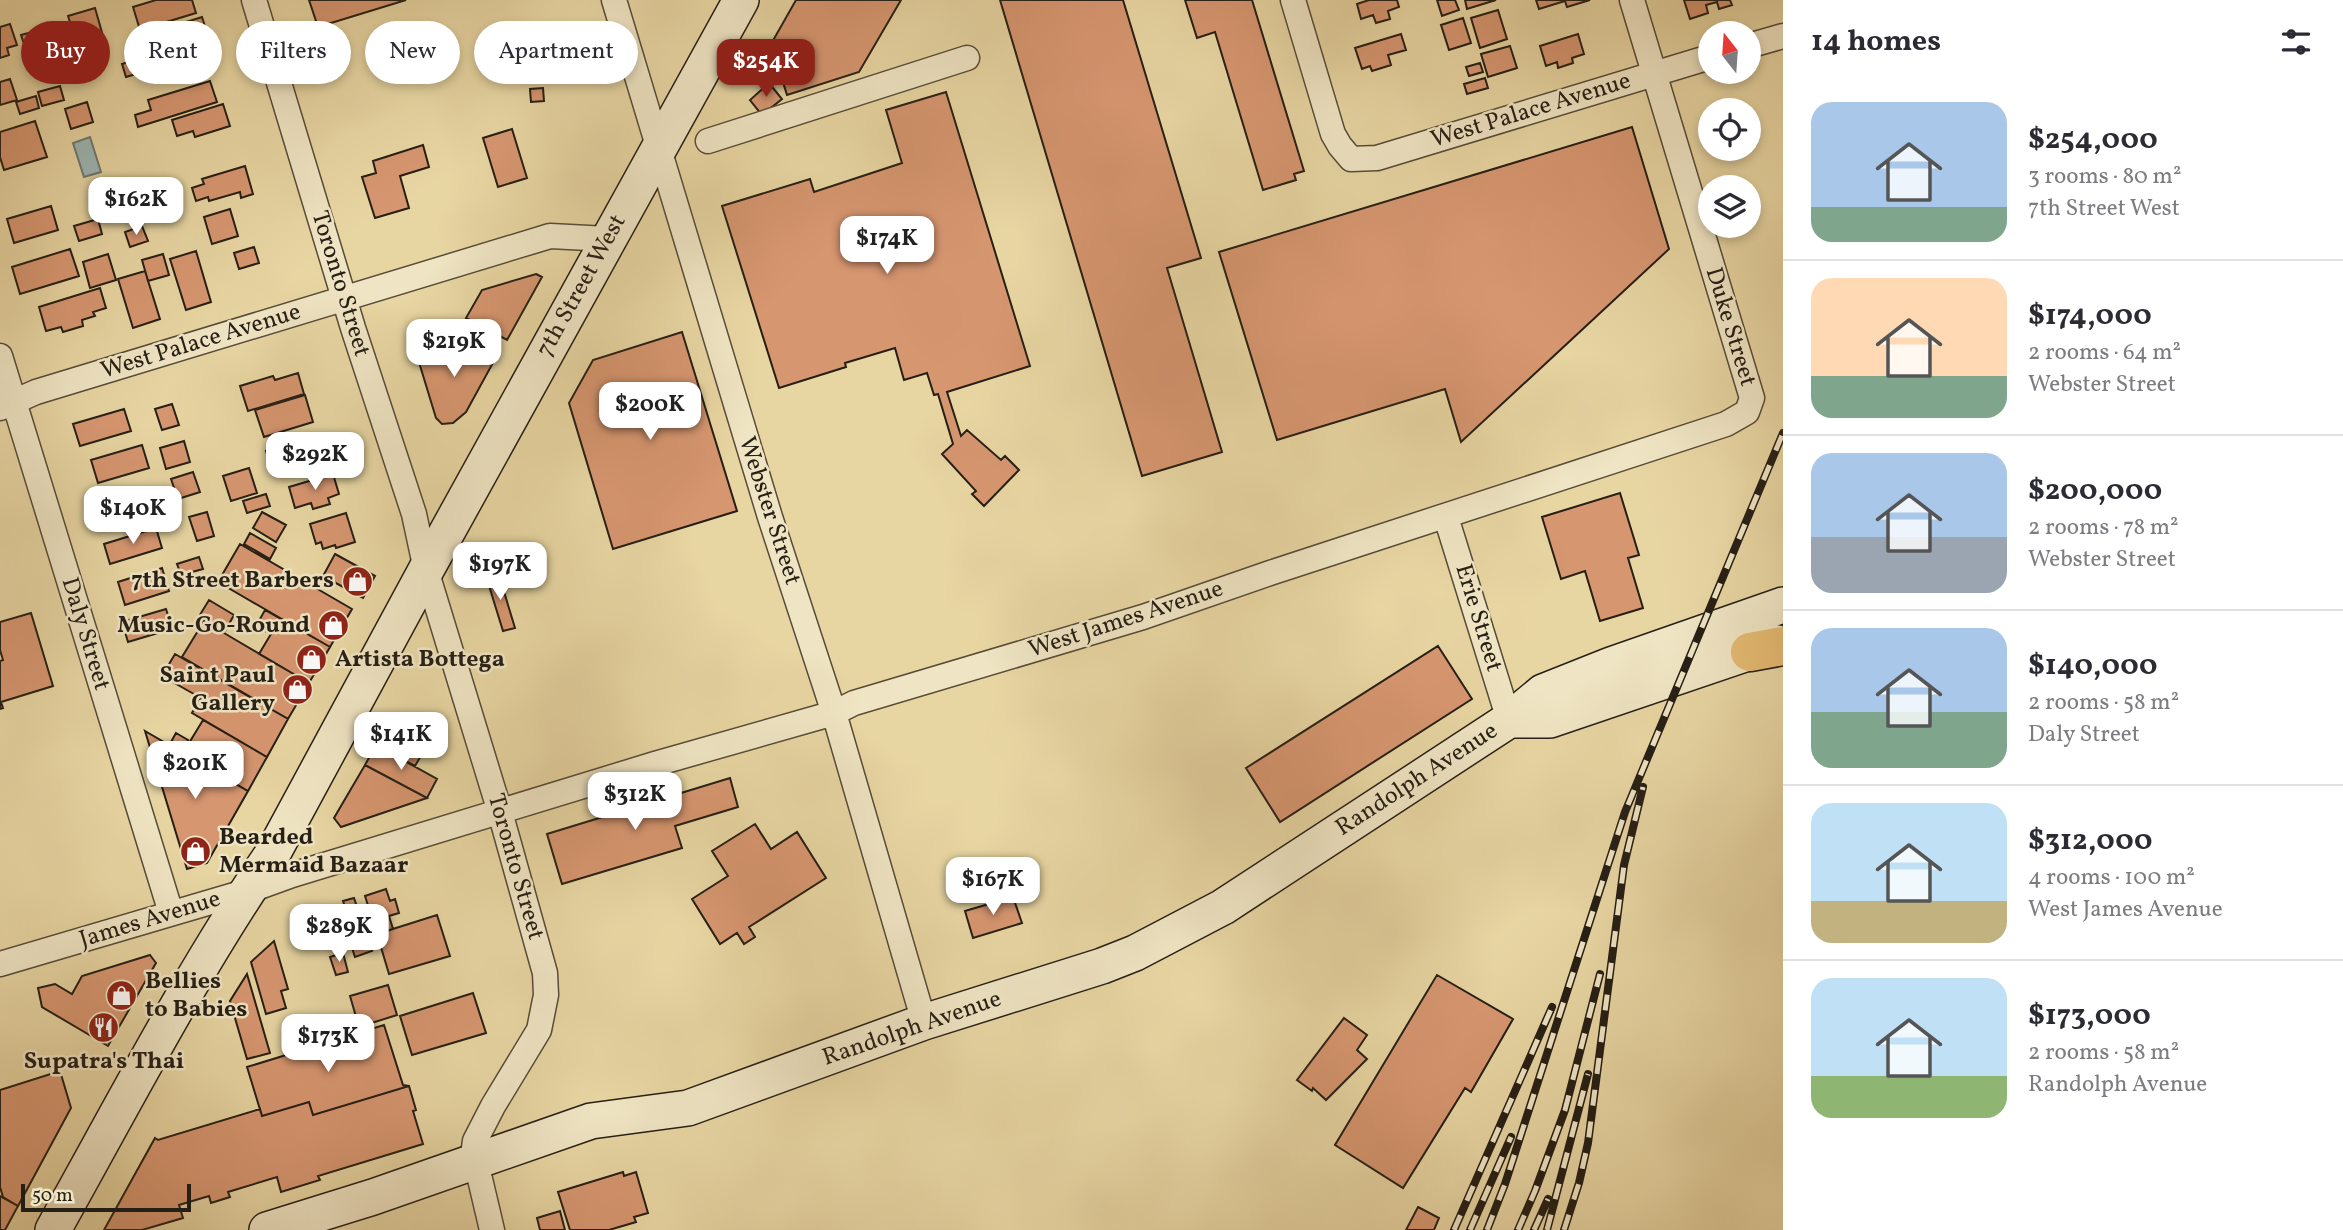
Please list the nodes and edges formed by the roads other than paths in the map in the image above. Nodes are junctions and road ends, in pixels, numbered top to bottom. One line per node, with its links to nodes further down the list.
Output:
1 (254, 0): 14 (street, Toronto Street)
2 (614, 0): 12 (street, Webster Street)
3 (741, 0): 12 (street, 7th Street West)
4 (1293, 0): 10 (street, West Palace Avenue)
5 (1632, 0): 10 (street, Duke Street)
6 (1783, 36): 7 (street)
7 (1761, 42)
8 (967, 58): 11 (street)
9 (1698, 61): 10 (street, West Palace Avenue)
10 (1654, 74): 17 (street, Duke Street)
11 (708, 141)
12 (658, 147): 13 (street, 7th Street West); 22 (street, Webster Street)
13 (608, 239): 14 (street, West Palace Avenue); 19 (street, 7th Street West)
14 (344, 298): 16 (street, West Palace Avenue); 19 (street, Toronto Street)
15 (0, 356): 16 (street, Daly Street)
16 (7, 405): 26 (street, Daly Street)
17 (1746, 412): 18 (street, West James Avenue)
18 (1446, 517): 22 (street, West James Avenue); 23 (street, Erie Street)
19 (426, 570): 24 (street, Toronto Street); 25 (street, 7th Street West)
20 (1783, 605): 23 (street, Randolph Avenue)
21 (1772, 647): 23 (street, Randolph Avenue)
22 (834, 713): 24 (street, West James Avenue); 28 (street, Webster Street)
23 (1509, 720): 28 (street, Randolph Avenue)
24 (499, 812): 25 (street, James Avenue); 29 (street, Toronto Street)
25 (247, 891): 26 (street, James Avenue); 30 (street, 7th Street West)
26 (171, 913): 27 (street, James Avenue)
27 (0, 964)
28 (924, 1022): 29 (street, Randolph Avenue)
29 (472, 1162): 31 (street, Randolph Avenue); 32 (street)
30 (54, 1230)
31 (267, 1230)
32 (492, 1230)

